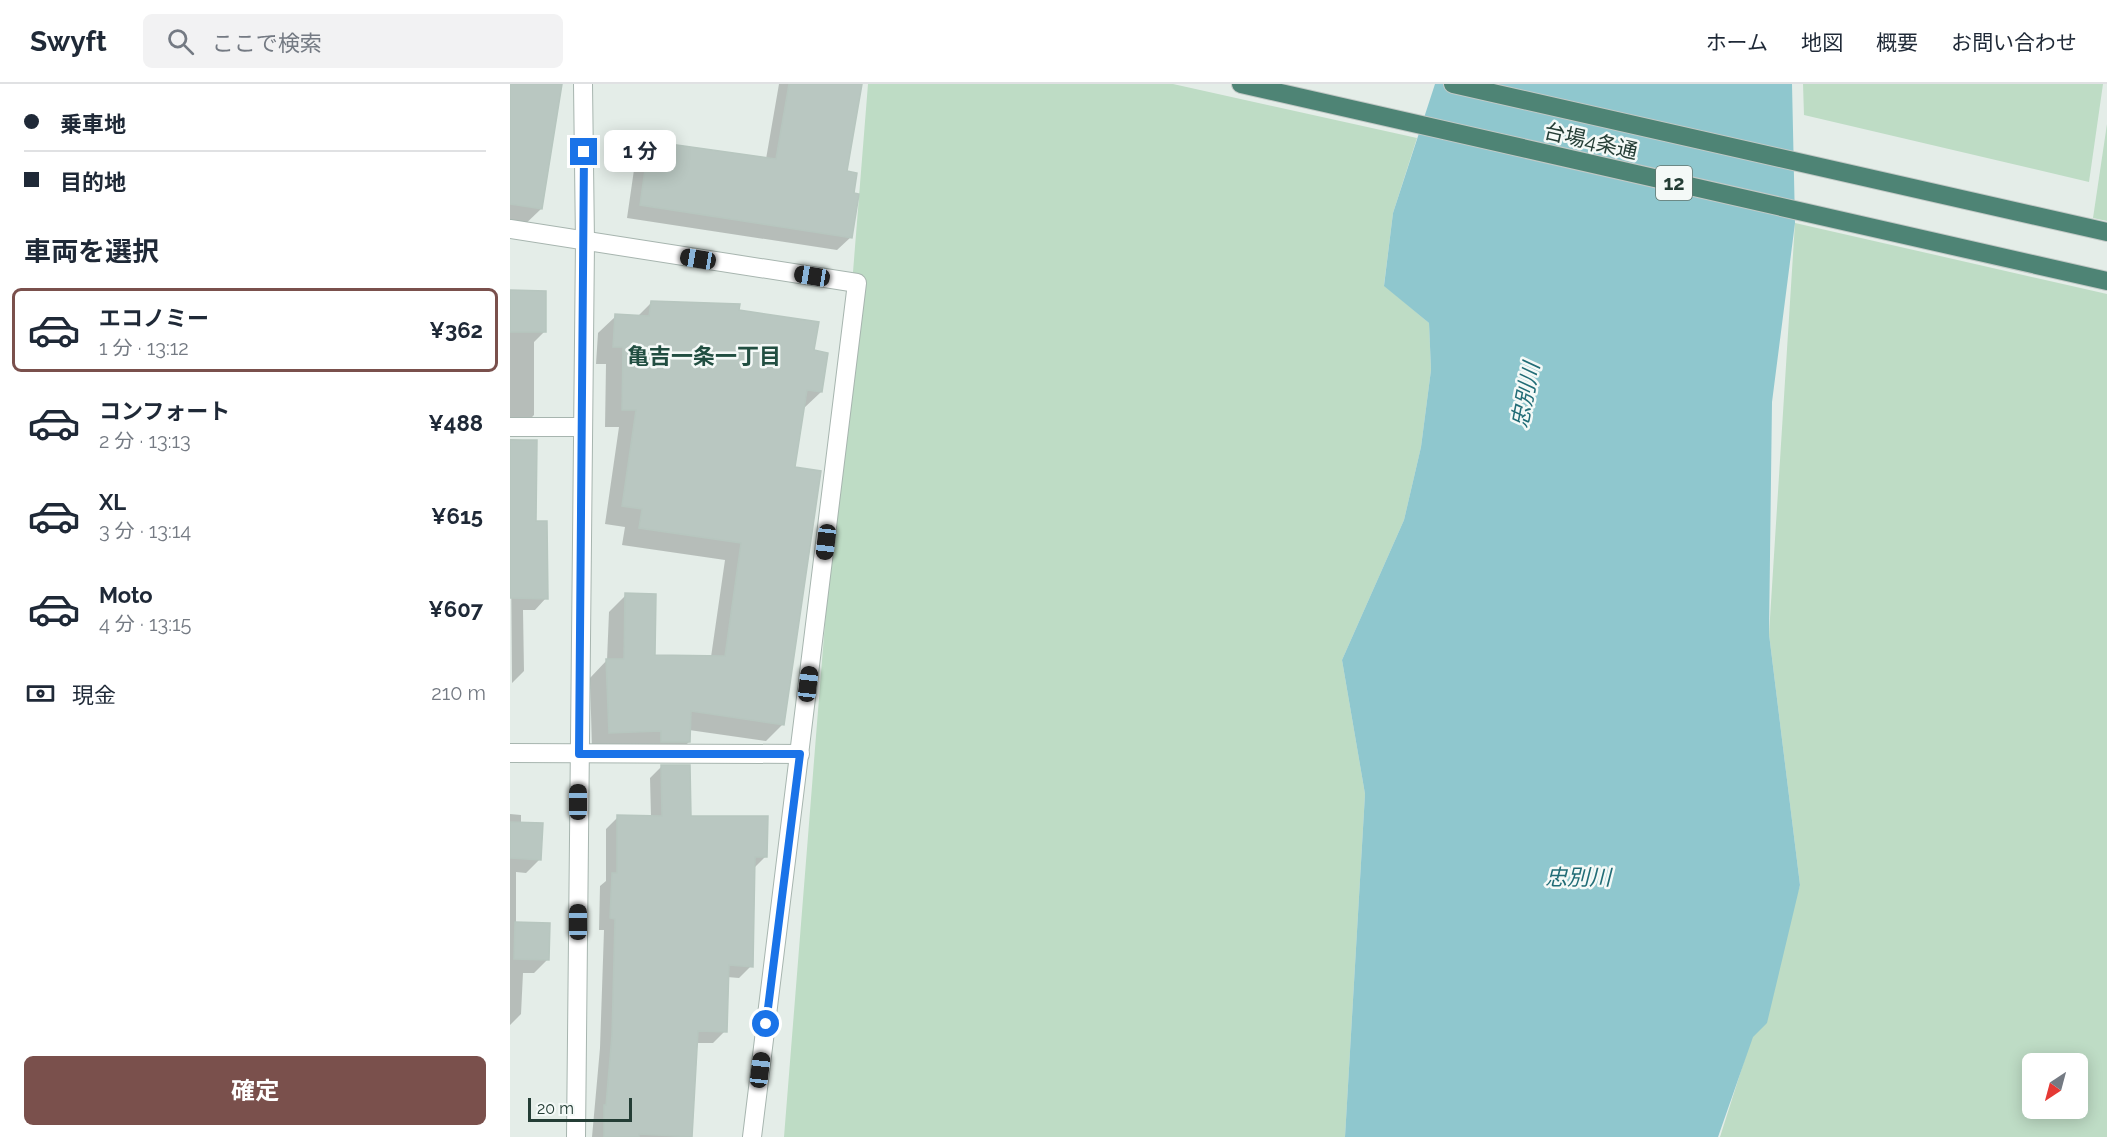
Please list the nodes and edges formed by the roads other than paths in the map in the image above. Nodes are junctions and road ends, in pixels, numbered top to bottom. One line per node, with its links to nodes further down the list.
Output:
1 (582, 84): 6 (street)
2 (1241, 84): 7 (highway, 台場4条通 / 12)
3 (1453, 84): 5 (highway, 台場4条通 / 12)
4 (510, 229): 6 (street)
5 (2107, 232)
6 (585, 242): 9 (street); 12 (street)
7 (2107, 281)
8 (510, 427): 9 (street)
9 (583, 427): 11 (street)
10 (510, 753): 11 (street)
11 (579, 754): 12 (street); 13 (street)
12 (800, 754): 14 (street)
13 (576, 1137)
14 (752, 1137)

